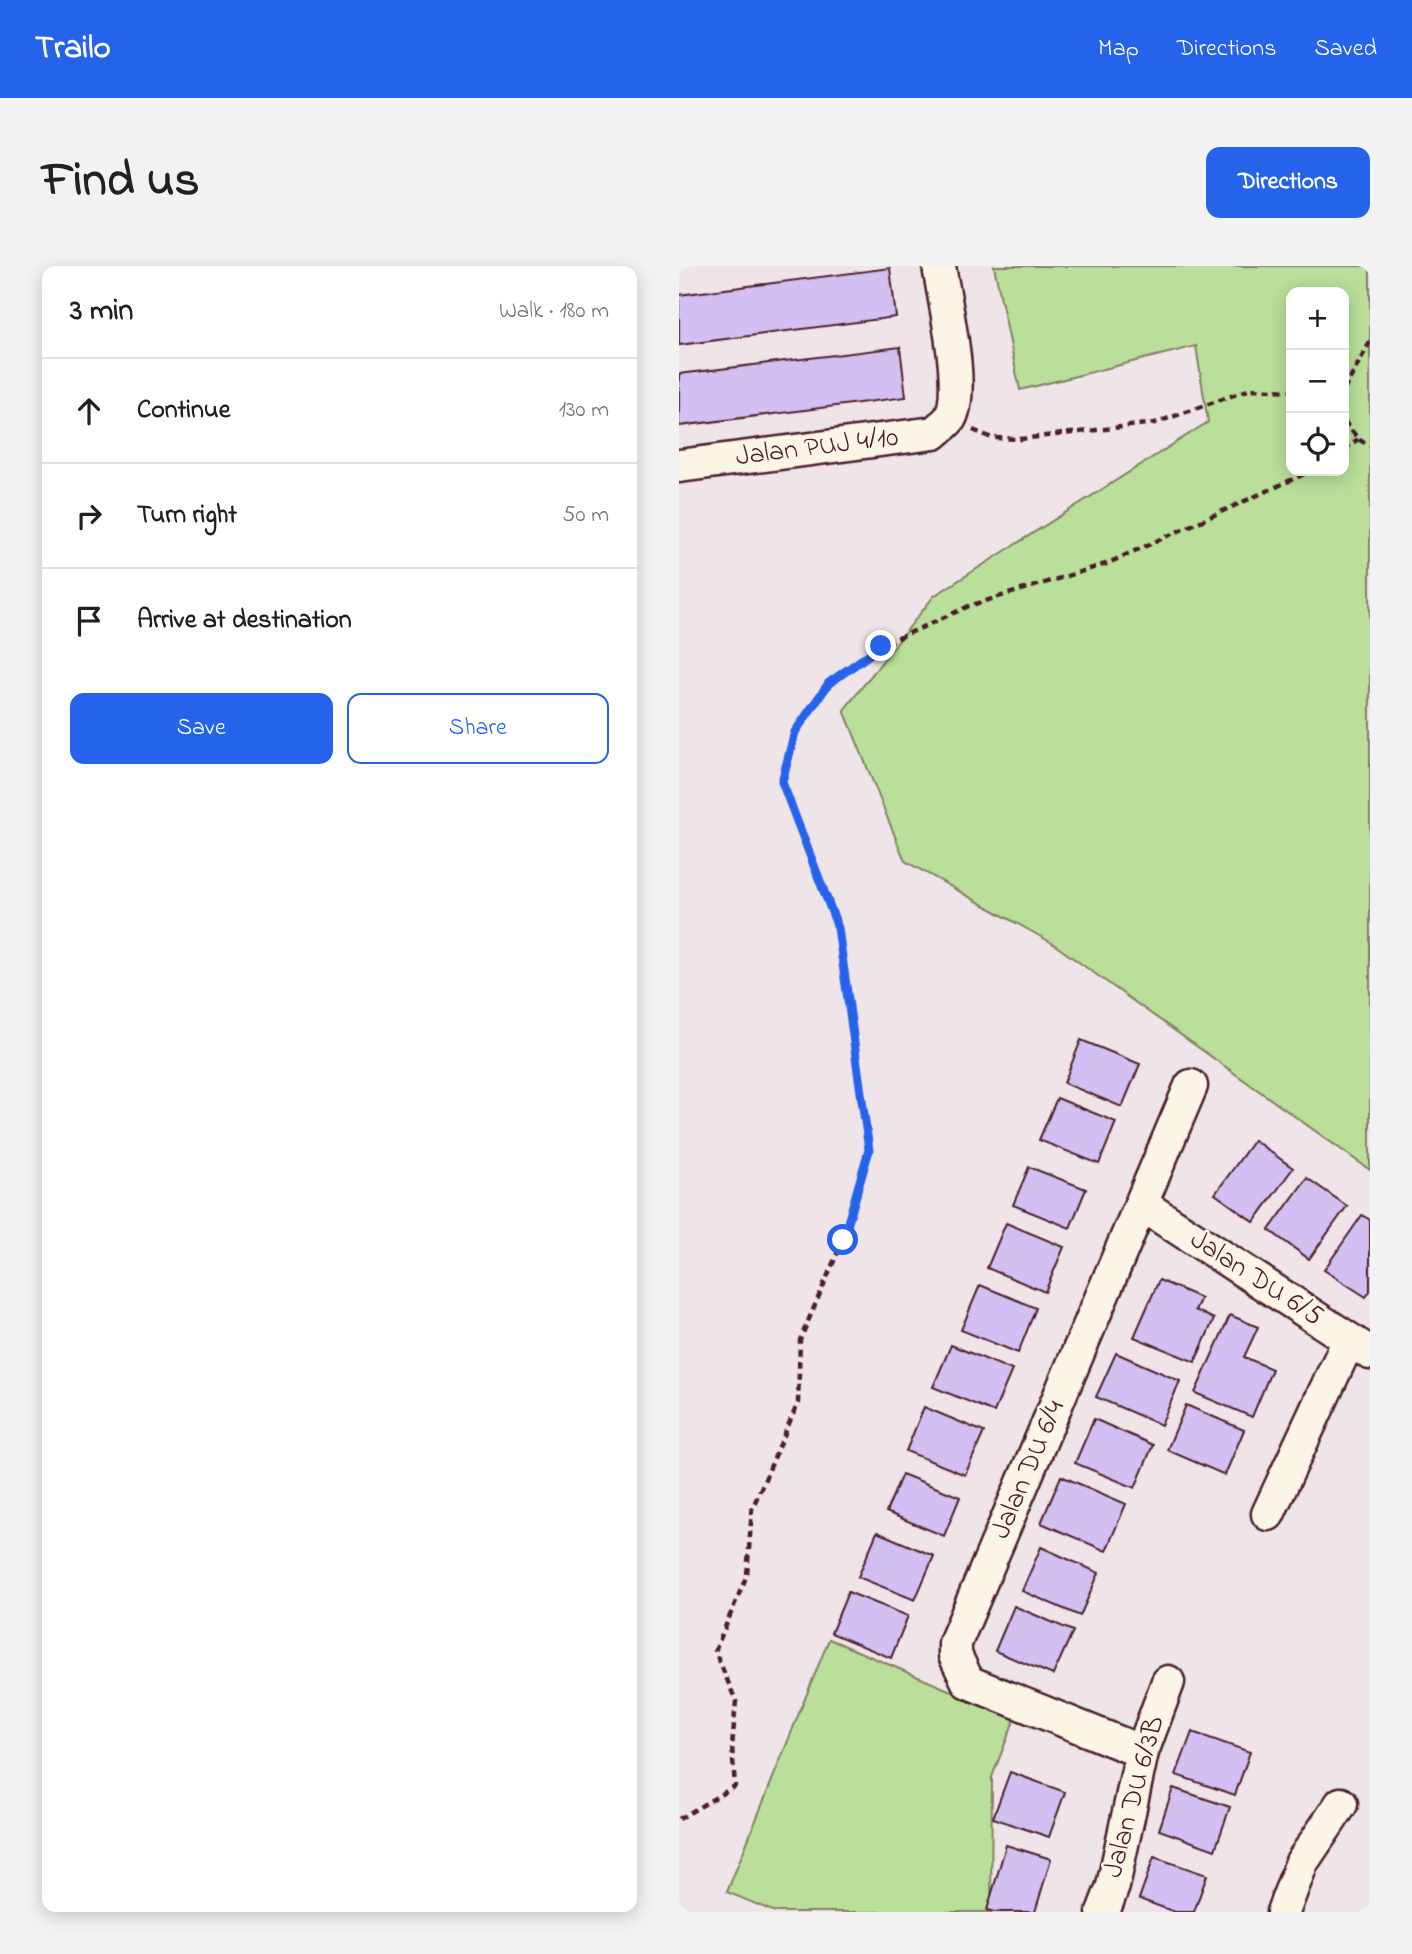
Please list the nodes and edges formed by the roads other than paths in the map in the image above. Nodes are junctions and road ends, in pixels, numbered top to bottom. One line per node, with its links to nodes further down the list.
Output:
1 (939, 266): 2 (street, Jalan PUJ 4/10)
2 (679, 466)
3 (1191, 1086): 4 (street, Jalan DU 6/4)
4 (1141, 1204): 5 (street, Jalan DU 6/5); 8 (street, Jalan DU 6/4)
5 (1360, 1346): 6 (street)
6 (1268, 1514)
7 (1168, 1682): 8 (street, Jalan DU 6/3B)
8 (1142, 1752): 10 (street, Jalan DU 6/3B)
9 (1341, 1804): 11 (street)
10 (1103, 1912)
11 (1283, 1912)

